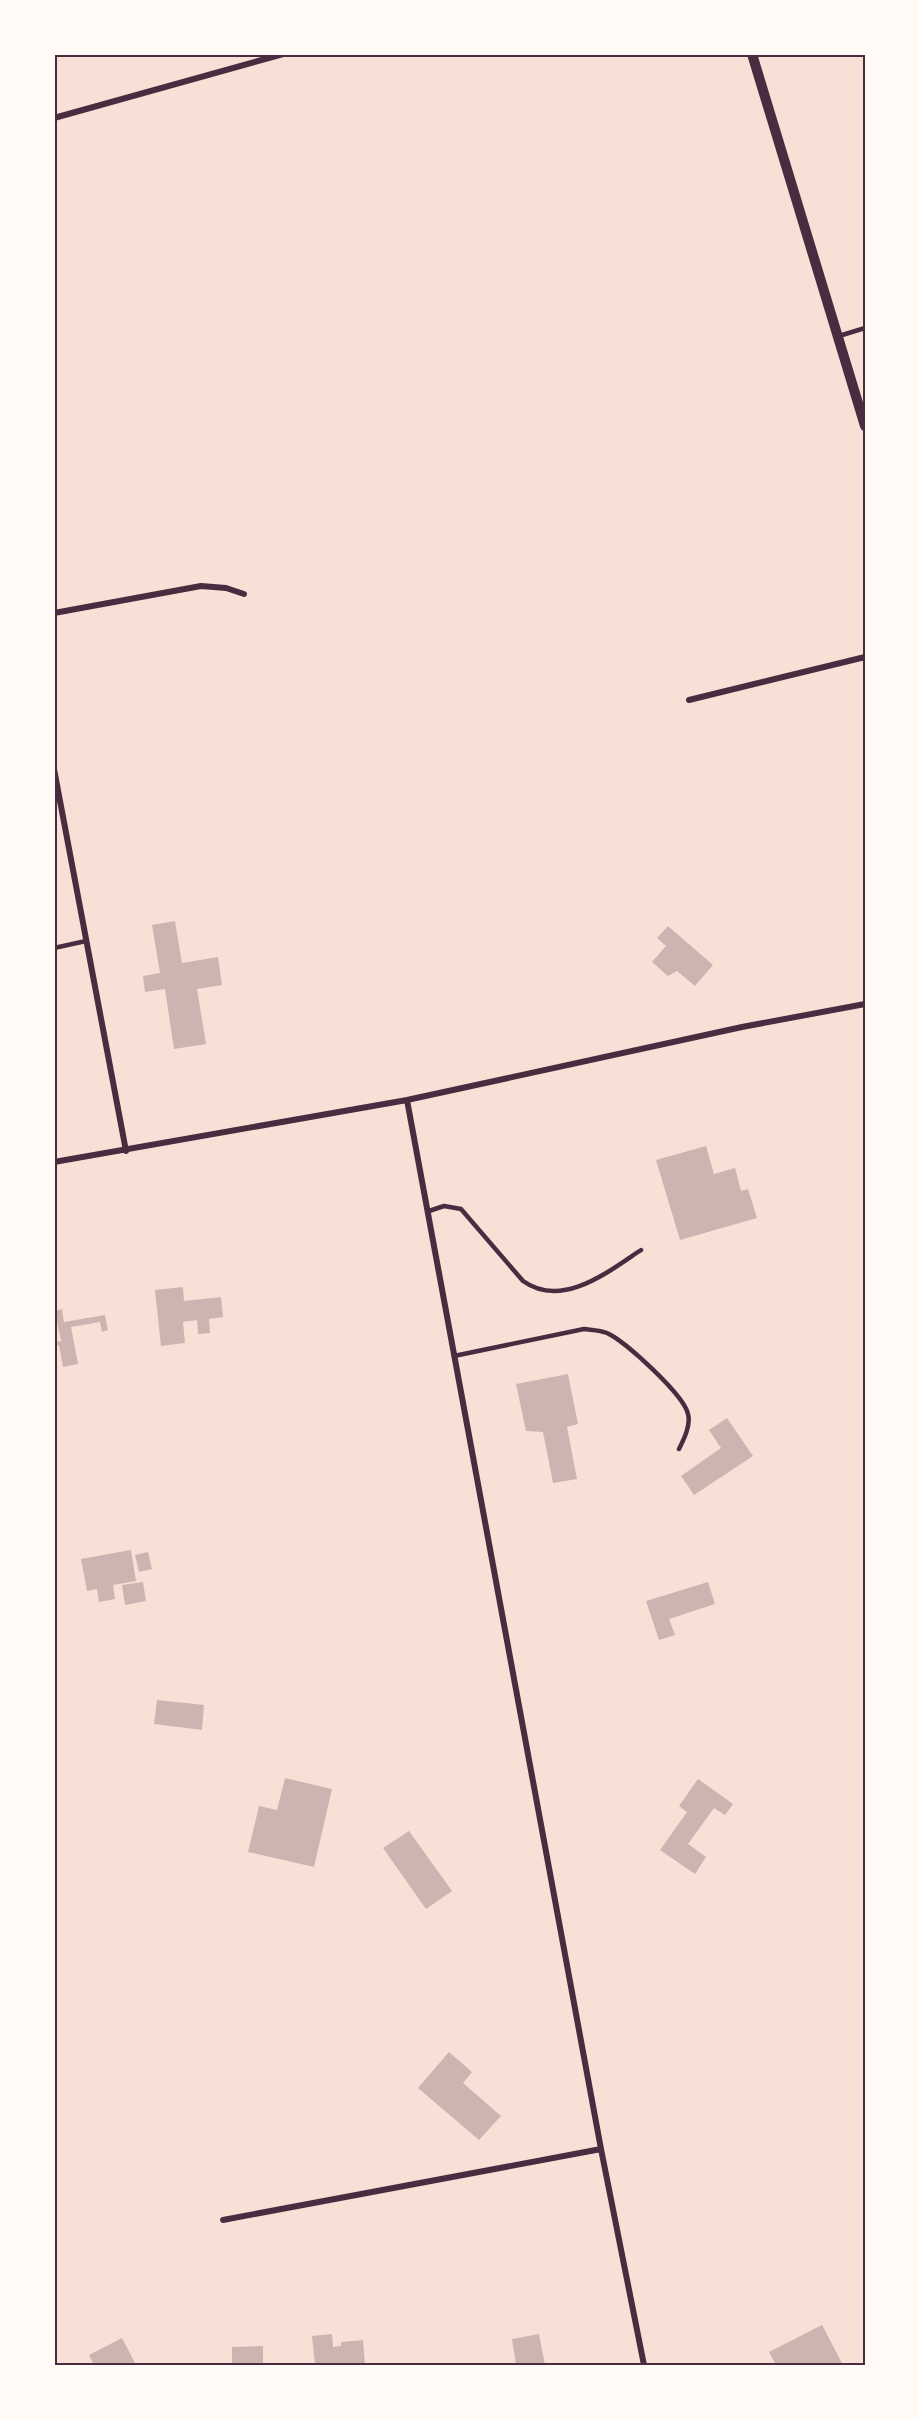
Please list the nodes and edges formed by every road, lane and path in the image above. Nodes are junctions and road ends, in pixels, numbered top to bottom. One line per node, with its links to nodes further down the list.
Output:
1 (283, 54): 3 (street)
2 (752, 54): 5 (street)
3 (54, 118)
4 (865, 328): 5 (lane)
5 (837, 336): 6 (street)
6 (865, 426)
7 (244, 594): 8 (street)
8 (54, 613)
9 (865, 657): 10 (street)
10 (689, 700)
11 (54, 769): 12 (street)
12 (86, 941): 13 (lane); 16 (street)
13 (54, 948)
14 (865, 1004): 15 (street)
15 (406, 1100): 16 (street); 18 (street)
16 (126, 1151): 17 (street)
17 (54, 1162)
18 (429, 1211): 19 (lane); 20 (street)
19 (641, 1250)
20 (454, 1356): 21 (lane); 22 (street)
21 (679, 1449)
22 (601, 2149): 23 (street); 24 (street)
23 (223, 2220)
24 (644, 2365)

